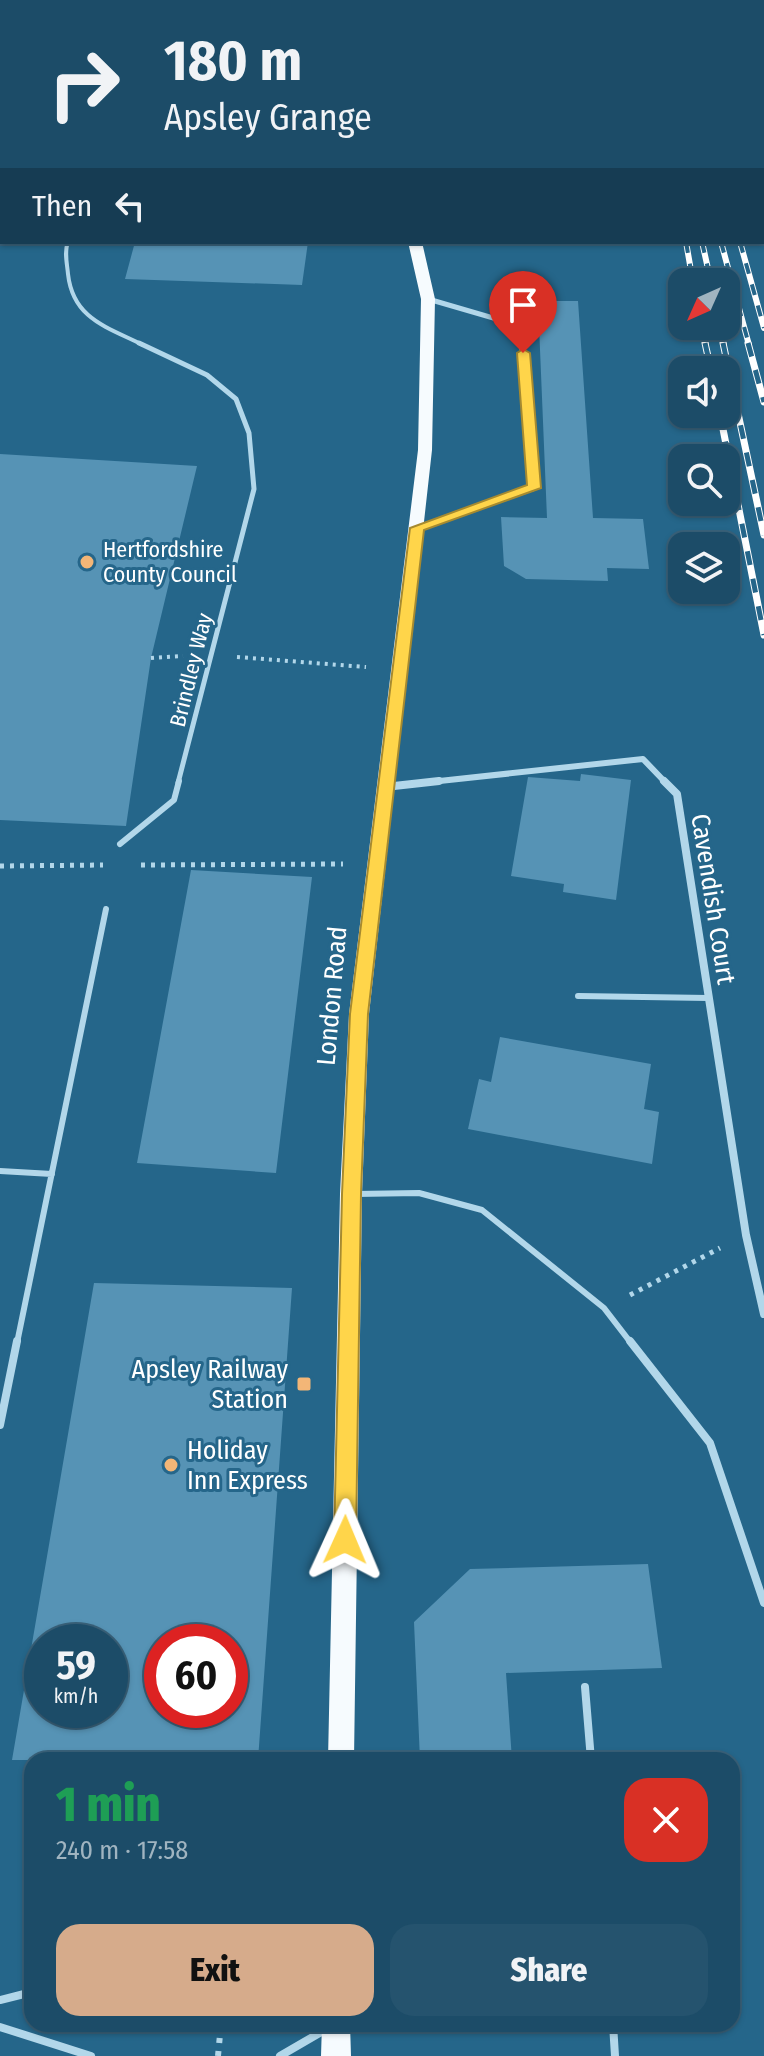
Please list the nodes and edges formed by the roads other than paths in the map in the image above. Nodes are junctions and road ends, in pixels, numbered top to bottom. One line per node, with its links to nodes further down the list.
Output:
1 (67, 244): 6 (lane, Brindley Way)
2 (415, 244): 3 (main road, London Road)
3 (428, 299): 4 (main road, London Road); 4 (street)
4 (417, 528): 5 (main road, London Road)
5 (384, 787): 9 (street, Cavendish Court); 12 (main road, London Road)
6 (120, 844)
7 (106, 909): 11 (lane)
8 (578, 996): 9 (lane)
9 (708, 998): 13 (street, Cavendish Court)
10 (0, 1171): 11 (lane)
11 (52, 1174): 14 (lane)
12 (351, 1194): 15 (lane); 17 (main road, London Road)
13 (764, 1314)
14 (0, 1425)
15 (764, 1603)
16 (585, 1687): 18 (lane)
17 (341, 1752)
18 (590, 1752)
19 (24, 1994): 20 (lane)
20 (0, 2000)
21 (0, 2027): 25 (lane)
22 (321, 2032): 26 (lane)
23 (335, 2032): 27 (main road)
24 (613, 2032): 28 (lane)
25 (91, 2056)
26 (280, 2056)
27 (336, 2056)
28 (615, 2056)

